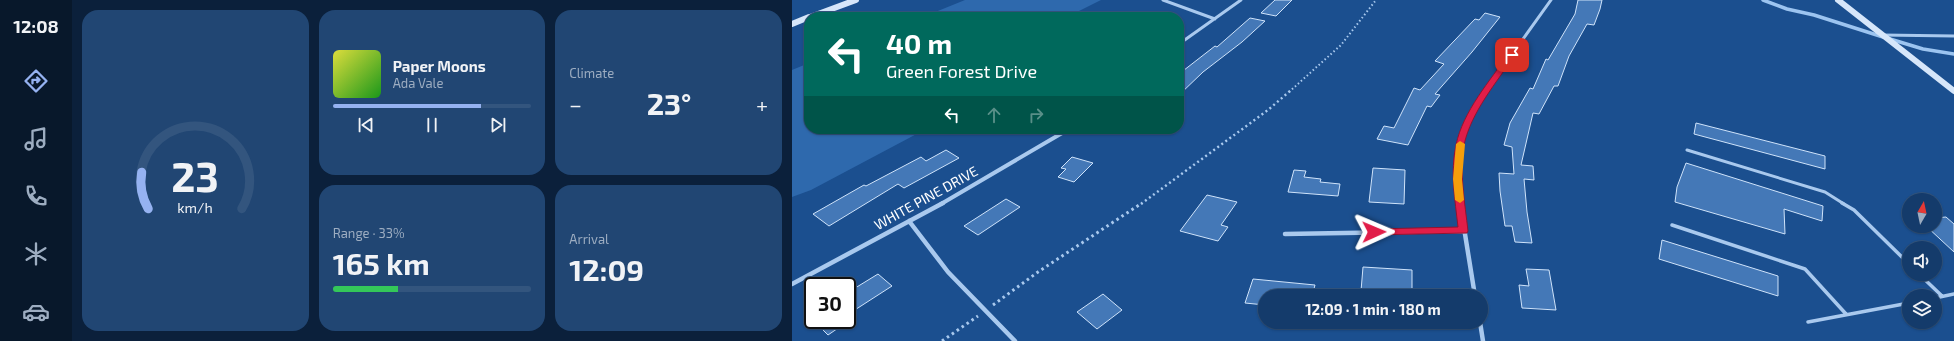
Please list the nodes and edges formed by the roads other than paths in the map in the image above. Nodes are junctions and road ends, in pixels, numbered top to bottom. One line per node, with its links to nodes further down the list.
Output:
1 (1163, 0): 8 (street)
2 (1241, 0): 8 (street)
3 (1551, 0): 18 (street)
4 (1838, 0): 10 (street)
5 (852, 1): 6 (street)
6 (823, 12)
7 (804, 19): 9 (street)
8 (1216, 19): 12 (street)
9 (792, 24)
10 (1882, 35): 11 (street); 13 (street)
11 (1954, 36)
12 (1184, 41)
13 (1954, 91)
14 (1061, 134): 16 (street, WHITE PINE DRIVE)
15 (1686, 150): 20 (lane)
16 (909, 221): 22 (street, WHITE PINE DRIVE); 31 (street)
17 (1672, 225): 28 (lane)
18 (1463, 231): 19 (street); 23 (street)
19 (1285, 234)
20 (1902, 257)
21 (1926, 281): 24 (lane)
22 (792, 284)
23 (1474, 289)
24 (1935, 289)
25 (1954, 294): 26 (lane)
26 (1942, 296)
27 (1902, 304): 28 (lane)
28 (1846, 314): 29 (lane)
29 (1808, 322)
30 (1481, 329): 32 (street)
31 (1015, 341)
32 (1483, 341)

